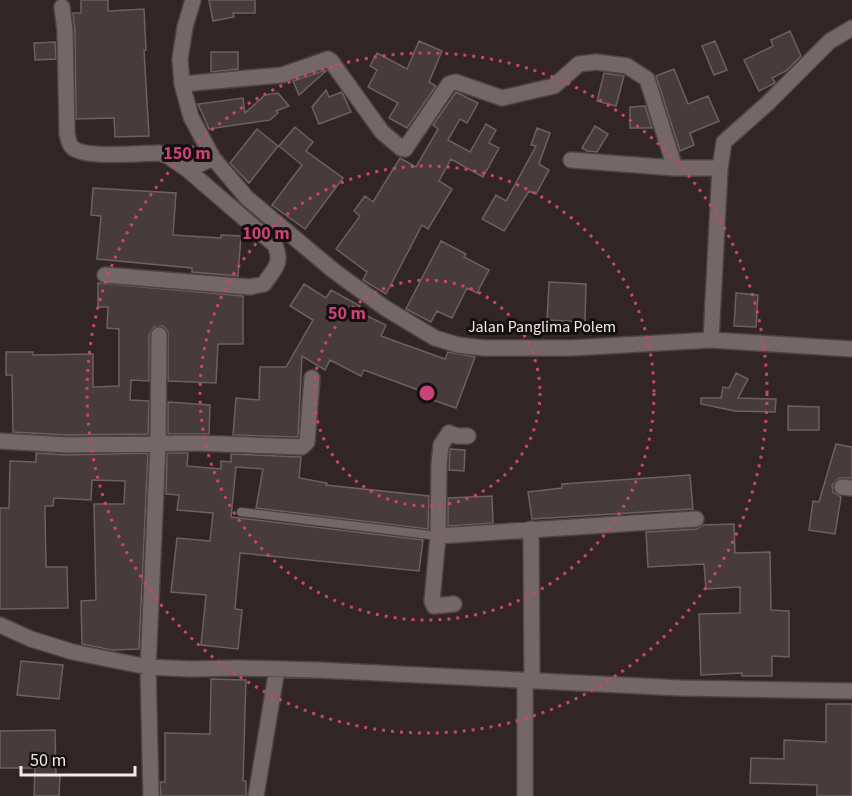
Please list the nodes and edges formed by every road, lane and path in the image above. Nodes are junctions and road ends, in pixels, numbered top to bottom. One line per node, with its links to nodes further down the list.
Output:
1 (193, 0): 4 (street, Jalan Panglima Polem)
2 (62, 7): 9 (street)
3 (852, 28): 8 (street)
4 (182, 84): 5 (street, Jalan Panglima Polem); 7 (street)
5 (213, 158): 9 (street); 12 (street, Jalan Panglima Polem)
6 (571, 160): 7 (street)
7 (675, 168): 8 (street)
8 (720, 168): 12 (street)
9 (188, 170): 10 (street)
10 (105, 274)
11 (159, 335): 17 (street)
12 (711, 340): 13 (street, Jalan Panglima Polem)
13 (852, 349)
14 (312, 378): 17 (street)
15 (468, 436): 21 (street)
16 (0, 441): 17 (street)
17 (158, 444): 24 (street)
18 (241, 512): 21 (lane)
19 (696, 519): 20 (street)
20 (531, 529): 21 (street); 26 (street)
21 (438, 536): 22 (street)
22 (454, 604)
23 (0, 625): 24 (street)
24 (148, 667): 25 (street); 28 (street)
25 (277, 669): 26 (street); 29 (street)
26 (529, 681): 27 (street); 30 (street)
27 (852, 691)
28 (151, 796)
29 (256, 796)
30 (525, 796)

